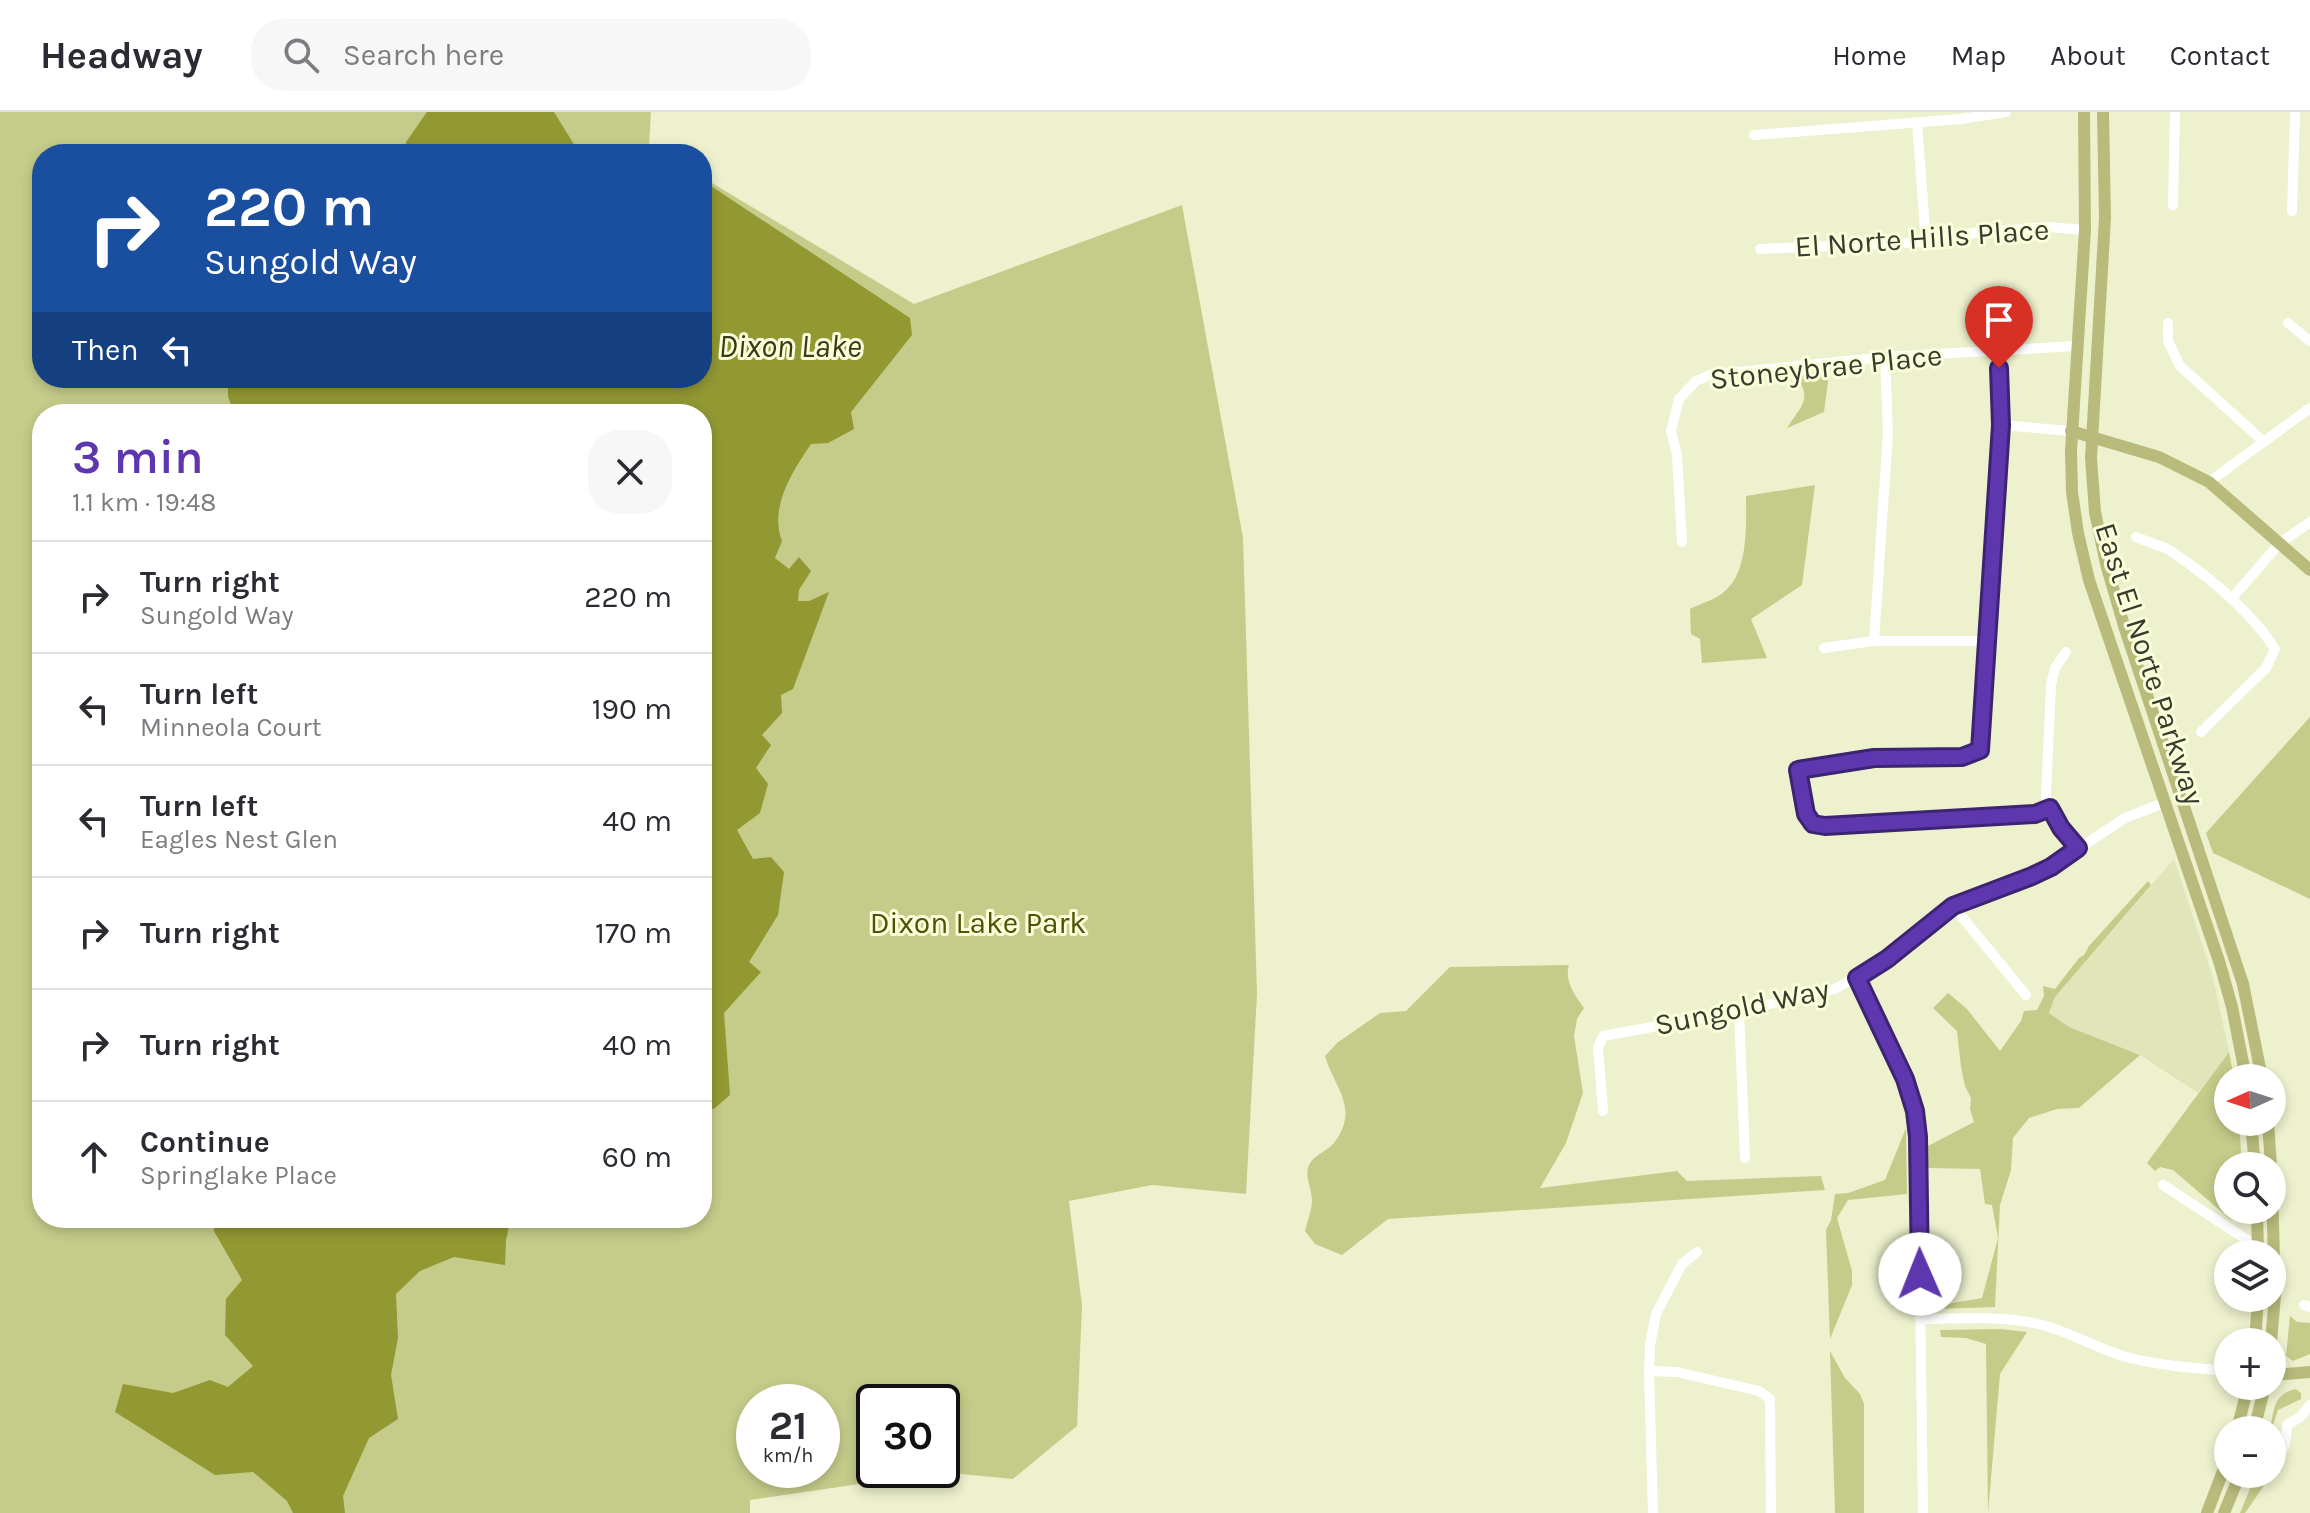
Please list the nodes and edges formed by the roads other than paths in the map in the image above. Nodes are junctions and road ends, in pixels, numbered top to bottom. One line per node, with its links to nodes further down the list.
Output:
1 (2003, 112): 6 (street)
2 (2084, 112): 10 (main road, East El Norte Parkway)
3 (2103, 112): 22 (main road, East El Norte Parkway)
4 (2175, 112): 8 (street)
5 (2295, 112): 9 (street)
6 (1917, 123): 7 (street); 11 (street)
7 (1754, 135)
8 (2173, 205)
9 (2292, 211)
10 (2085, 230): 11 (street, El Norte Hills Place); 16 (main road, East El Norte Parkway)
11 (1926, 242): 12 (street, El Norte Hills Place)
12 (1760, 249)
13 (2168, 323): 23 (street)
14 (2288, 323): 15 (street)
15 (2310, 341)
16 (2077, 346): 17 (street, Stoneybrae Place); 21 (main road, East El Norte Parkway)
17 (1998, 350): 18 (street, Stoneybrae Place); 20 (street)
18 (1885, 357): 27 (street, Stoneybrae Place); 31 (street)
19 (2310, 408): 23 (street)
20 (2001, 425): 21 (street); 32 (street)
21 (2071, 431): 22 (main road); 36 (main road, East El Norte Parkway)
22 (2092, 437): 24 (main road); 44 (main road, East El Norte Parkway)
23 (2264, 442): 24 (street)
24 (2209, 482): 28 (main road)
25 (2310, 522): 28 (street)
26 (2136, 537): 30 (street)
27 (1682, 542)
28 (2280, 543): 29 (main road); 30 (street)
29 (2310, 570)
30 (2232, 598): 35 (street)
31 (1874, 641): 32 (street); 33 (street)
32 (1986, 641): 37 (street)
33 (1824, 648)
34 (2066, 652): 37 (street)
35 (2201, 732)
36 (2166, 802): 38 (street, Sungold Way); 43 (main road, East El Norte Parkway)
37 (2050, 808): 38 (street)
38 (2078, 848): 39 (street, Sungold Way)
39 (1953, 906): 40 (street, Sungold Way); 41 (street)
40 (1857, 978): 42 (street, Sungold Way); 51 (street)
41 (2026, 995)
42 (1739, 1011): 45 (street, Sungold Way); 46 (street)
43 (2243, 1064)
44 (2259, 1064)
45 (1603, 1111)
46 (1745, 1158)
47 (2163, 1185): 49 (street)
48 (2273, 1224): 52 (main road)
49 (2243, 1240)
50 (1697, 1252): 54 (street)
51 (1921, 1319): 53 (street); 63 (street)
52 (2272, 1328)
53 (2214, 1370)
54 (1649, 1371): 61 (street); 62 (street)
55 (2310, 1374): 56 (main road)
56 (2286, 1375)
57 (2310, 1405): 58 (street)
58 (2286, 1435)
59 (2217, 1488): 64 (main road)
60 (2234, 1488): 65 (main road)
61 (1653, 1513)
62 (1771, 1513)
63 (1923, 1513)
64 (2207, 1513)
65 (2224, 1513)

